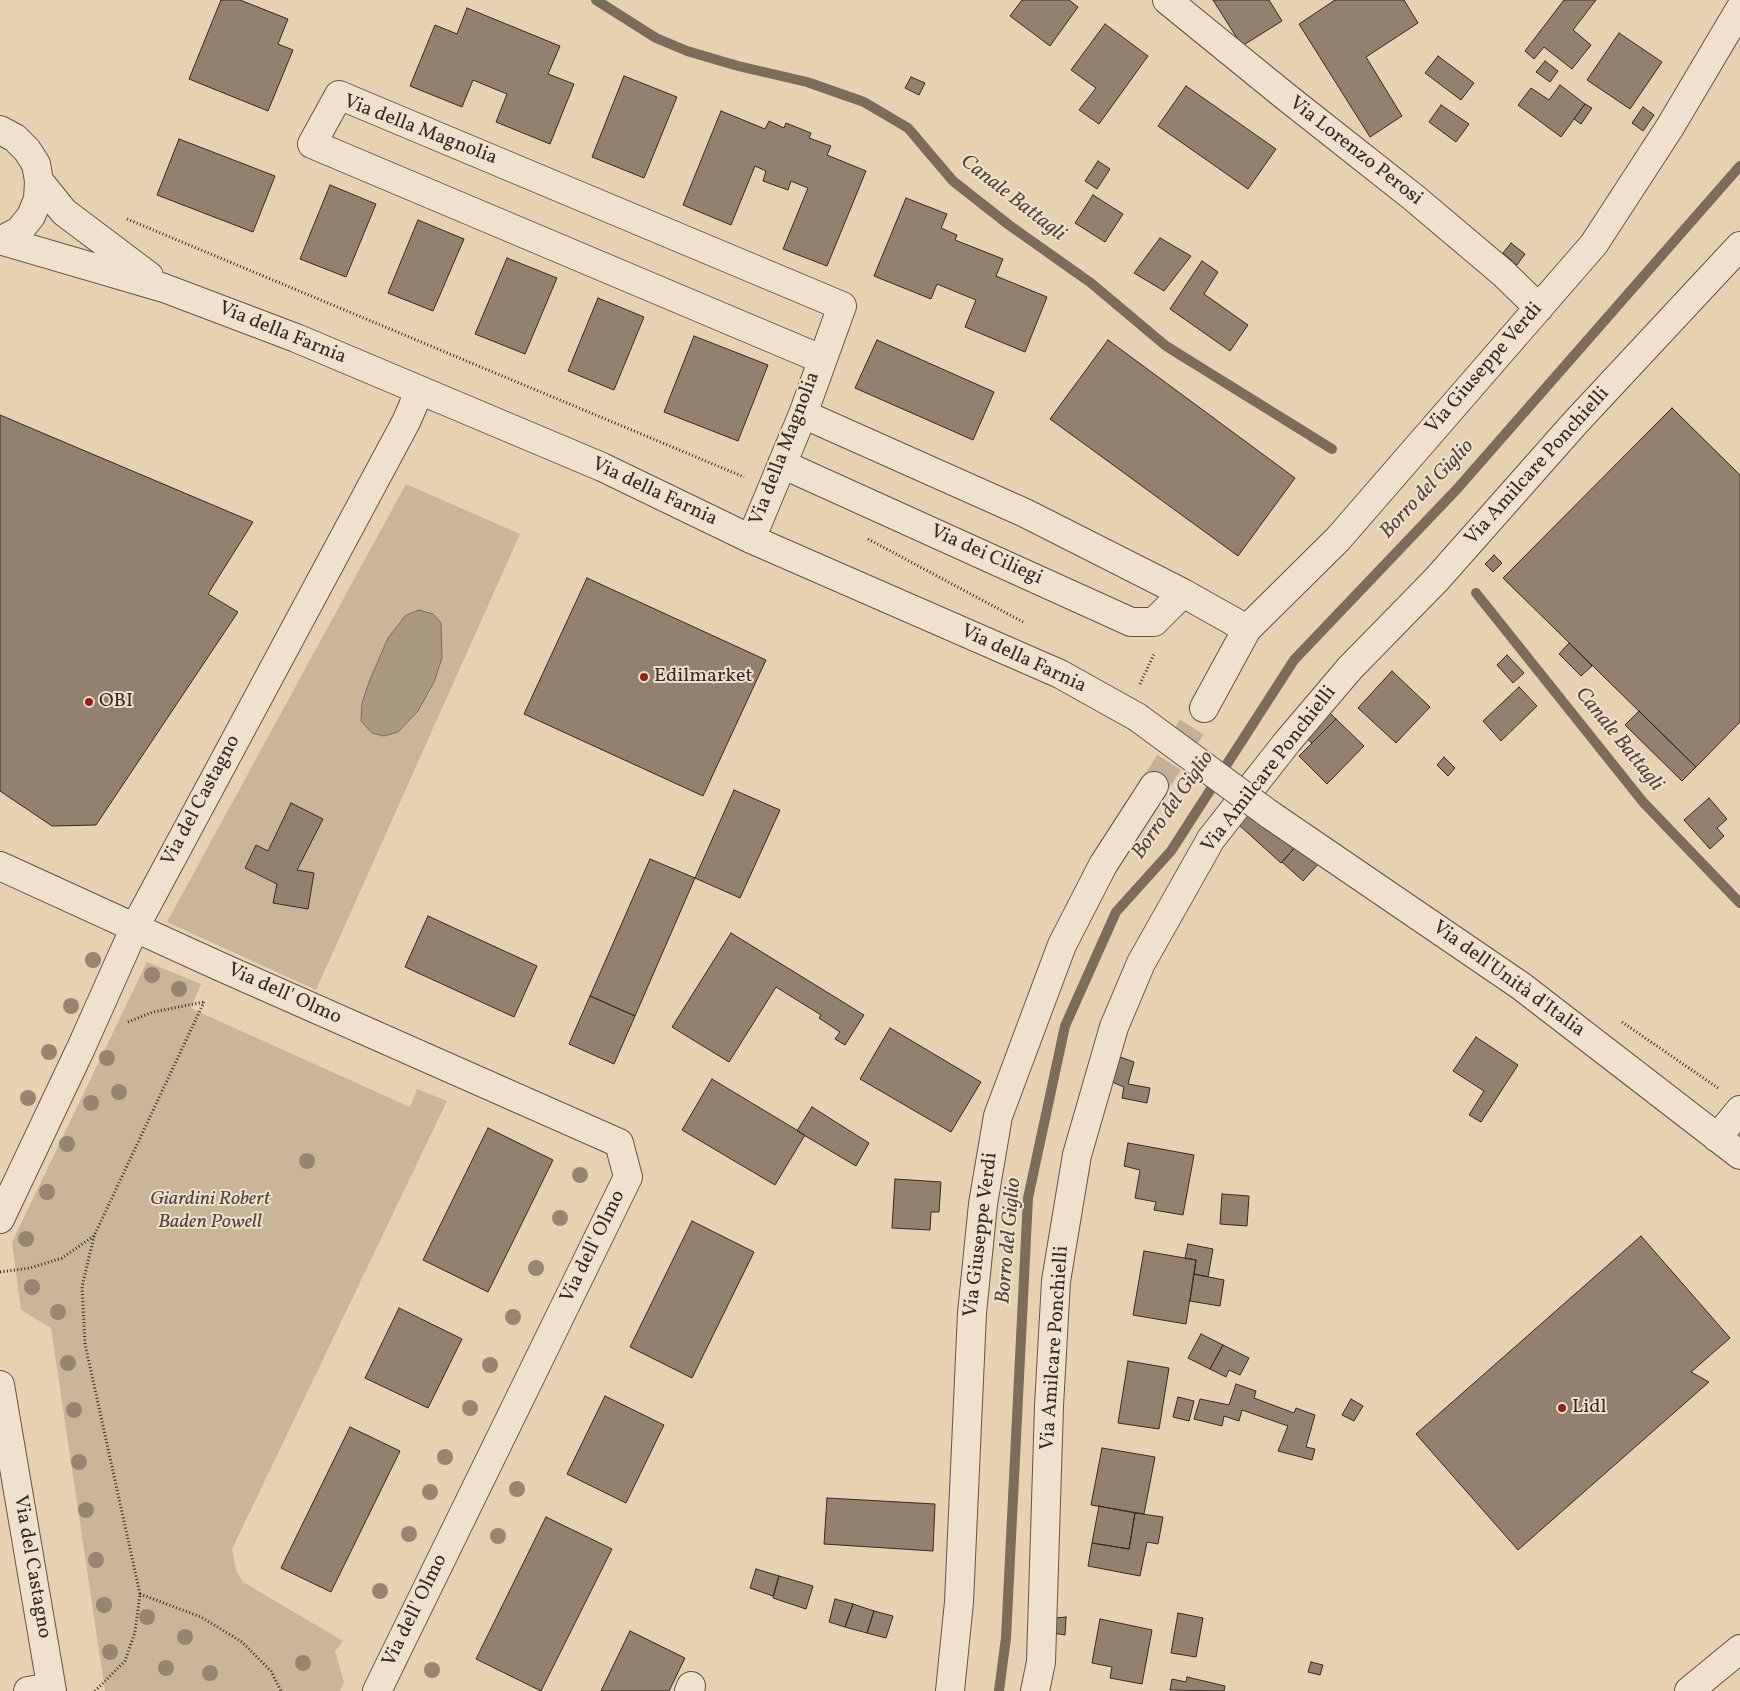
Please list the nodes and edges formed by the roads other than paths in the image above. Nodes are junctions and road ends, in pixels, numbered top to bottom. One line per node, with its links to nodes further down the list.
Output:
1 (1177, 3): 8 (street, Via Lorenzo Perosi)
2 (1740, 9): 8 (street, Via Giuseppe Verdi)
3 (0, 130): 4 (street, Via della Farnia)
4 (39, 180): 5 (street, Via della Farnia); 7 (street, Via della Farnia)
5 (2, 241): 7 (street, Via della Farnia)
6 (1740, 246): 30 (street, Via Amilcare Ponchielli)
7 (164, 288): 10 (street, Via della Farnia)
8 (1539, 308): 15 (street, Via Giuseppe Verdi)
9 (821, 359): 9 (street, Via della Magnolia); 11 (street, Via della Magnolia)
10 (419, 392): 13 (street, Via della Farnia); 20 (street, Via del Castagno)
11 (802, 414): 12 (street, Via della Magnolia); 14 (street)
12 (782, 464): 13 (street, Via della Magnolia); 14 (street, Via dei Ciliegi)
13 (751, 539): 18 (street, Via della Farnia, bridge)
14 (1183, 593): 15 (street)
15 (1247, 630): 16 (street, Via Giuseppe Verdi)
16 (1204, 708)
17 (1154, 786): 29 (street, Via Giuseppe Verdi)
18 (1269, 814): 22 (street, Via dell'Unità d'Italia)
19 (0, 866): 20 (street)
20 (134, 927): 24 (street, Via del Castagno); 28 (street, Via dell' Olmo)
21 (1740, 1110): 22 (street)
22 (1718, 1138): 23 (street, Via dell'Unità d'Italia)
23 (1740, 1156)
24 (0, 1219)
25 (0, 1385): 27 (street, Via del Castagno)
26 (1740, 1649): 31 (street)
27 (44, 1690)
28 (380, 1690)
29 (950, 1691)
30 (1036, 1691)
31 (1689, 1691)

